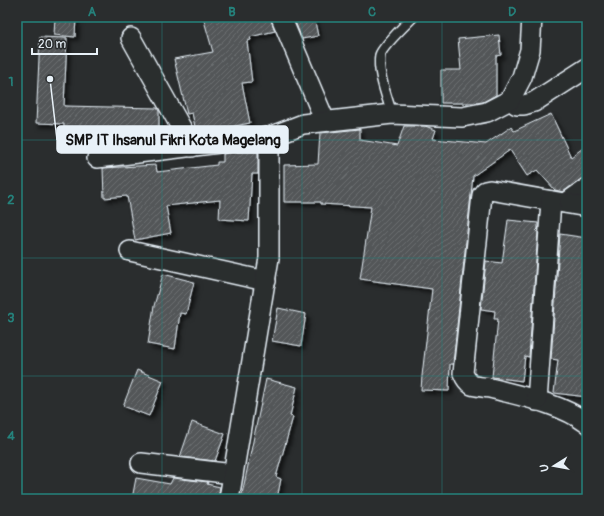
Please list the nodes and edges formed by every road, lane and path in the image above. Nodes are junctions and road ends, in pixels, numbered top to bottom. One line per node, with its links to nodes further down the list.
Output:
1 (282, 17): 8 (street)
2 (413, 17): 7 (lane)
3 (532, 17): 6 (street)
4 (130, 38): 10 (street)
5 (587, 68): 6 (street)
6 (510, 100): 7 (street)
7 (392, 114): 8 (street)
8 (326, 121): 9 (street)
9 (269, 138): 10 (street); 16 (street)
10 (192, 147): 11 (street)
11 (97, 158)
12 (587, 188): 13 (street)
13 (558, 202): 14 (street); 17 (street); 17 (street)
14 (587, 207)
15 (130, 251): 16 (street)
16 (266, 281): 20 (street)
17 (537, 401): 18 (street)
18 (587, 423)
19 (141, 463): 20 (street)
20 (233, 474): 21 (street)
21 (230, 499)

